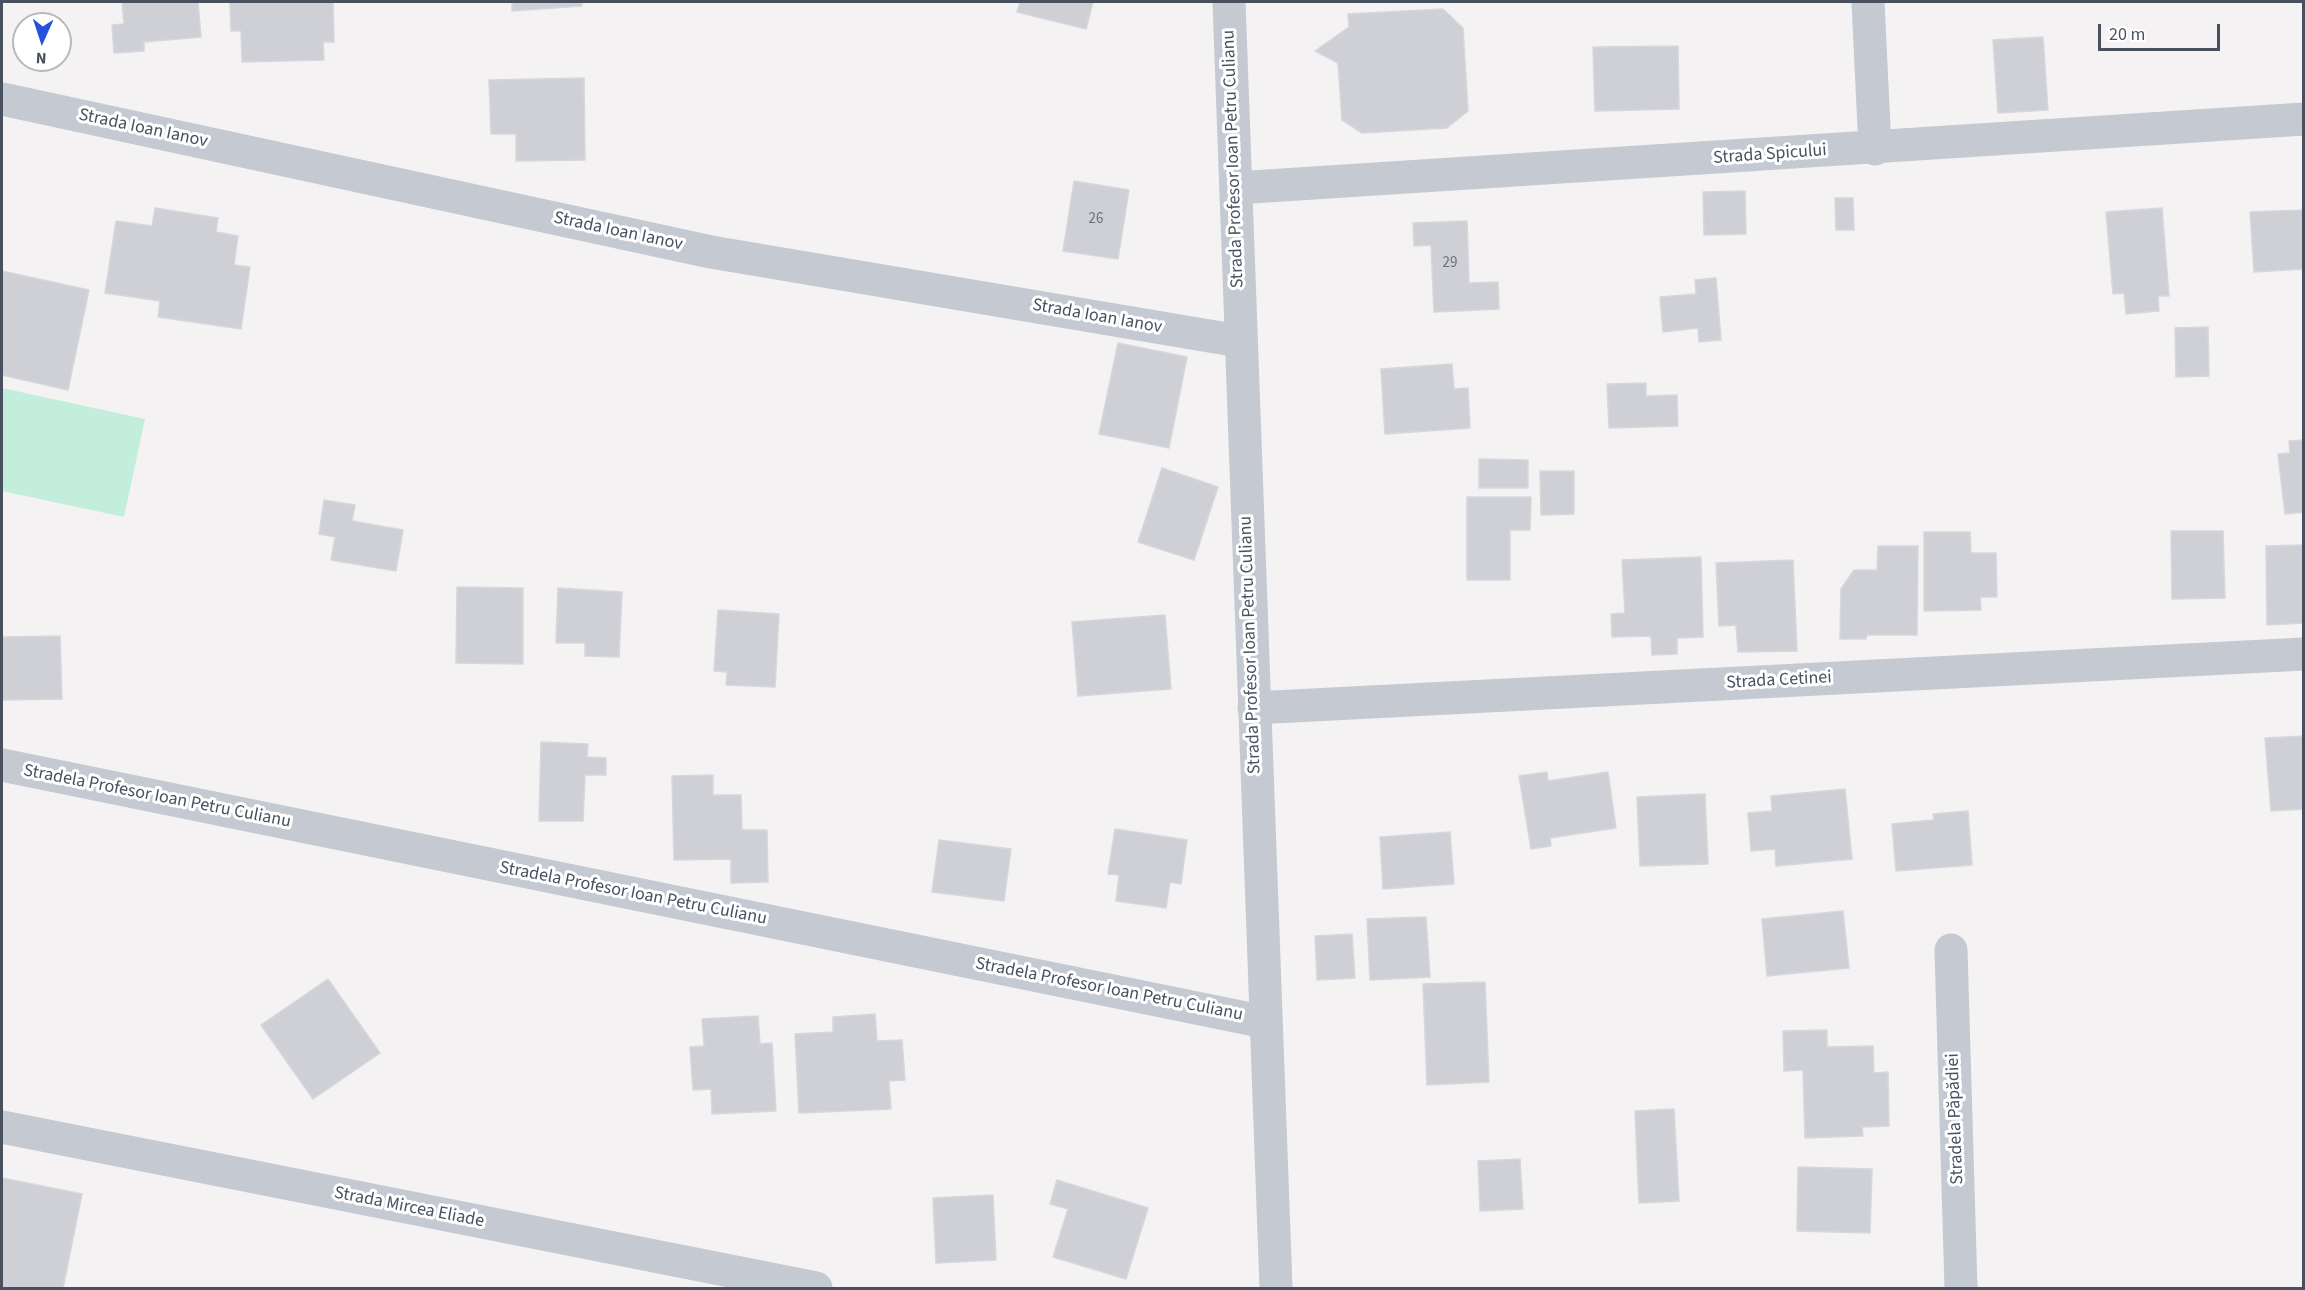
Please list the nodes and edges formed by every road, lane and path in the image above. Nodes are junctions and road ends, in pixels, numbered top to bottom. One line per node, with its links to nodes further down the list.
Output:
1 (1229, 2): 6 (street, Strada Profesor Ioan Petru Culianu)
2 (1868, 2): 5 (street)
3 (2, 99): 7 (street, Strada Ioan Ianov)
4 (2304, 119): 5 (street, Strada Spicului)
5 (1875, 149): 6 (street, Strada Spicului)
6 (1236, 188): 7 (street, Strada Profesor Ioan Petru Culianu)
7 (1239, 341): 9 (street, Strada Profesor Ioan Petru Culianu)
8 (2304, 654): 9 (street, Strada Cetinei)
9 (1254, 708): 12 (street, Strada Profesor Ioan Petru Culianu)
10 (2, 765): 12 (street, Stradela Profesor Ioan Petru Culianu)
11 (1951, 950): 16 (street, Stradela Păpădiei)
12 (1265, 1022): 15 (street, Strada Profesor Ioan Petru Culianu)
13 (2, 1127): 14 (street, Strada Mircea Eliade)
14 (816, 1288)
15 (1276, 1288)
16 (1961, 1288)

